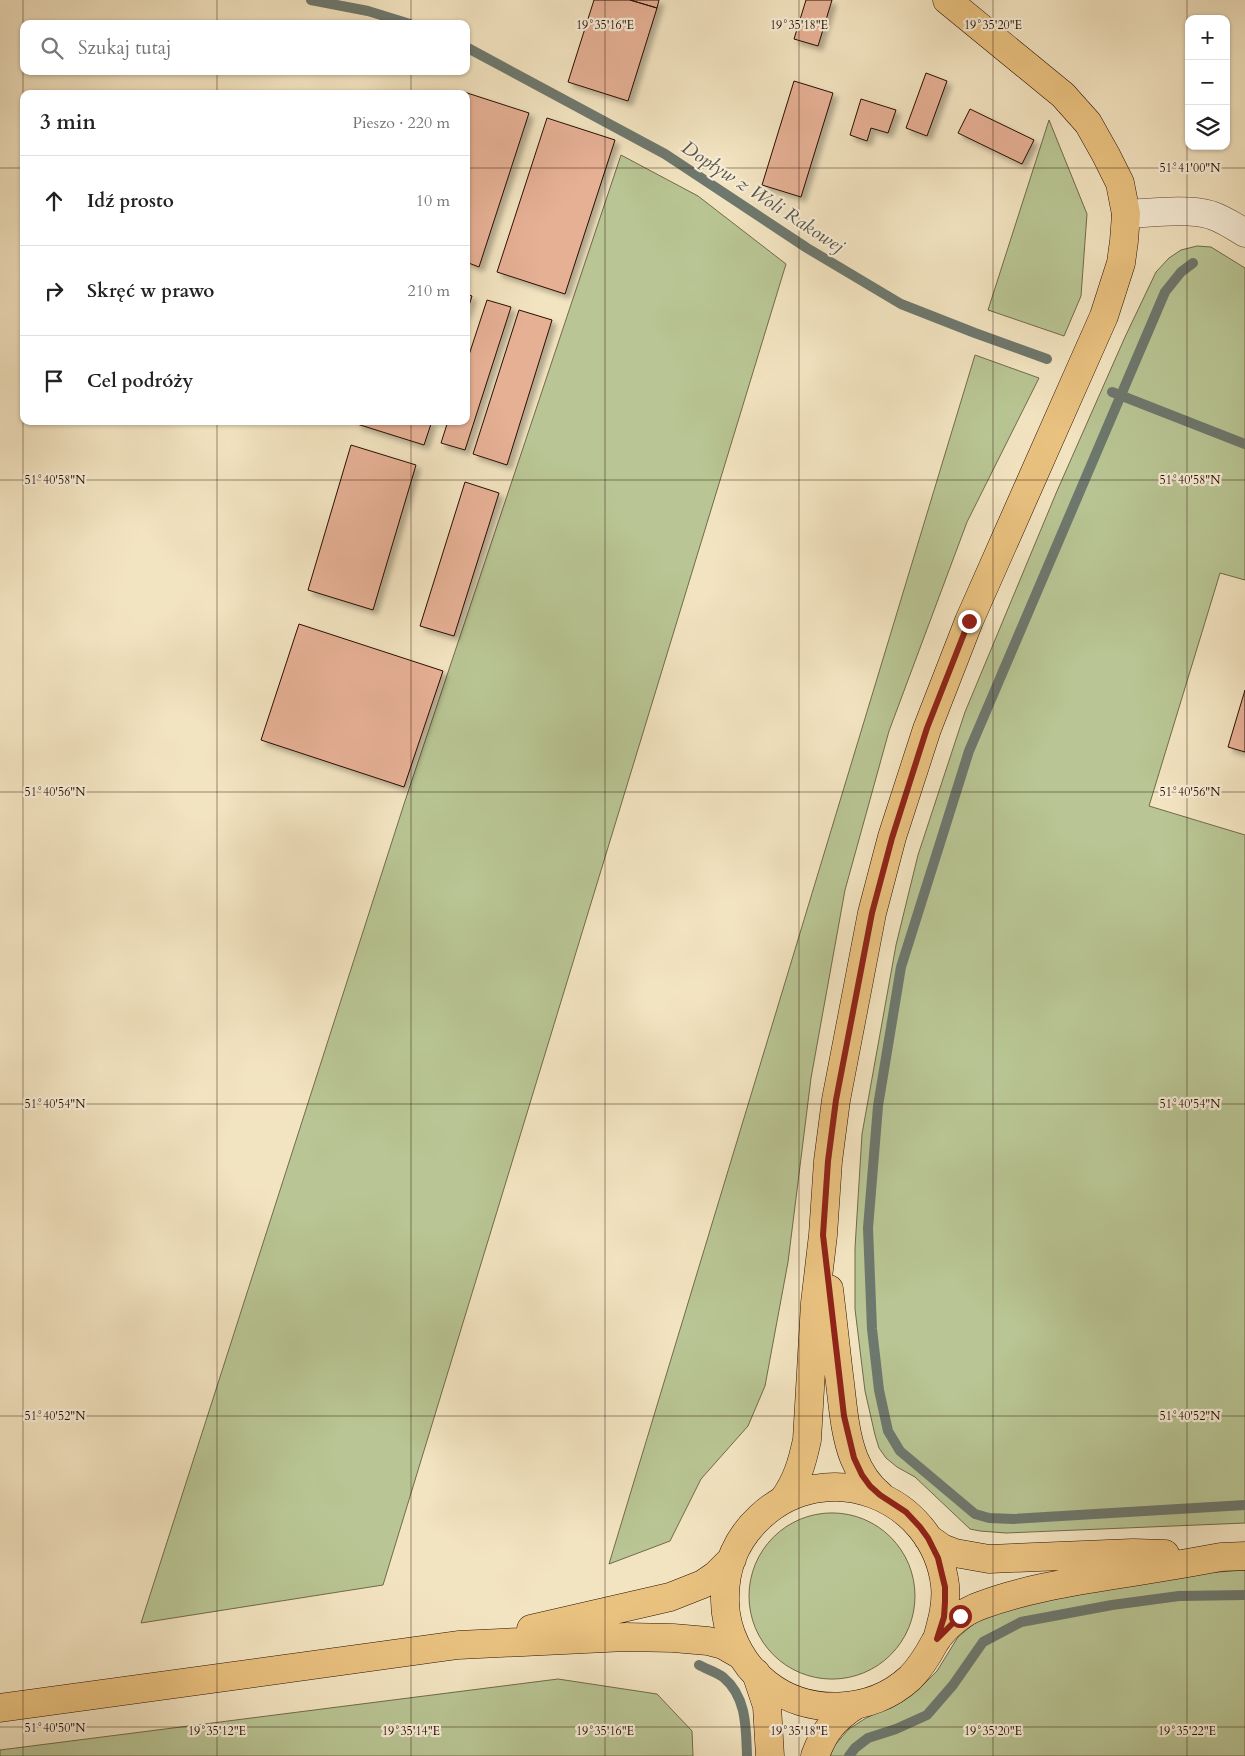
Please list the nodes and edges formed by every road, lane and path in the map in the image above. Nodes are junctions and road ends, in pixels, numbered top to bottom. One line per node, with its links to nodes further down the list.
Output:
1 (947, 0): 2 (main road)
2 (1126, 214): 3 (street); 4 (main road)
3 (1245, 233)
4 (823, 1235): 5 (main road); 6 (main road)
5 (880, 1495): 6 (main road); 7 (main road)
6 (783, 1500): 9 (main road)
7 (928, 1538): 8 (main road); 10 (main road)
8 (1233, 1556): 10 (main road)
9 (732, 1559): 11 (main road); 12 (main road)
10 (937, 1639): 13 (main road)
11 (458, 1645): 12 (main road); 14 (main road)
12 (749, 1664): 13 (main road); 15 (main road)
13 (856, 1705): 16 (main road)
14 (0, 1708)
15 (770, 1756)
16 (815, 1756)

